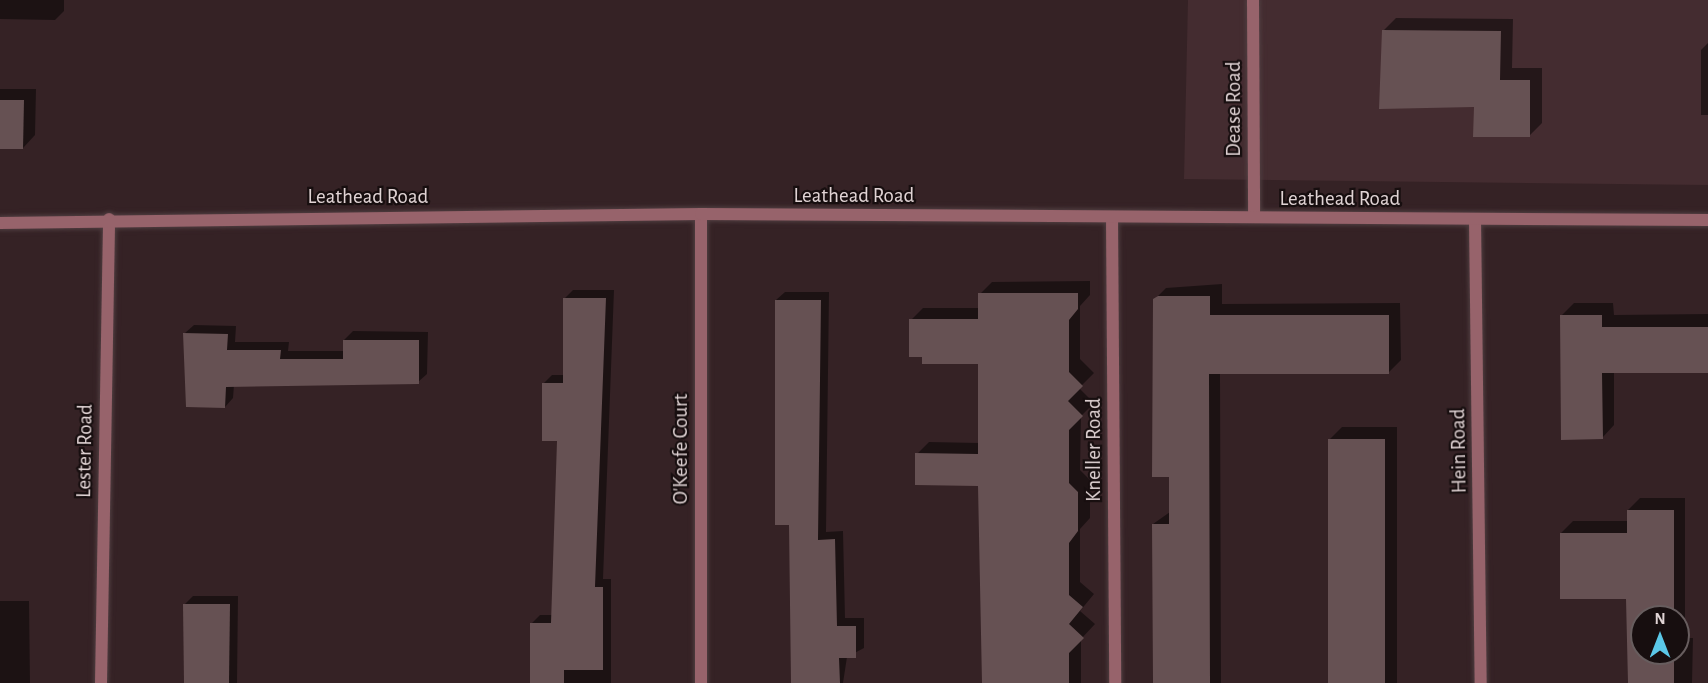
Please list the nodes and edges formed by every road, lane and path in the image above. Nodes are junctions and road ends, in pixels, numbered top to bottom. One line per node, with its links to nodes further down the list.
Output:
1 (1253, 0): 4 (street, Dease Road)
2 (701, 214): 3 (street, Leathead Road); 5 (street, Leathead Road); 10 (street, O'Keefe Court)
3 (1112, 217): 4 (street, Leathead Road); 11 (street, Kneller Road)
4 (1254, 217): 6 (street, Leathead Road)
5 (109, 219): 8 (street, Leathead Road); 9 (street, Lester Road)
6 (1475, 219): 7 (street, Leathead Road); 12 (street, Hein Road)
7 (1708, 220)
8 (0, 223)
9 (101, 683)
10 (701, 683)
11 (1115, 683)
12 (1481, 683)

